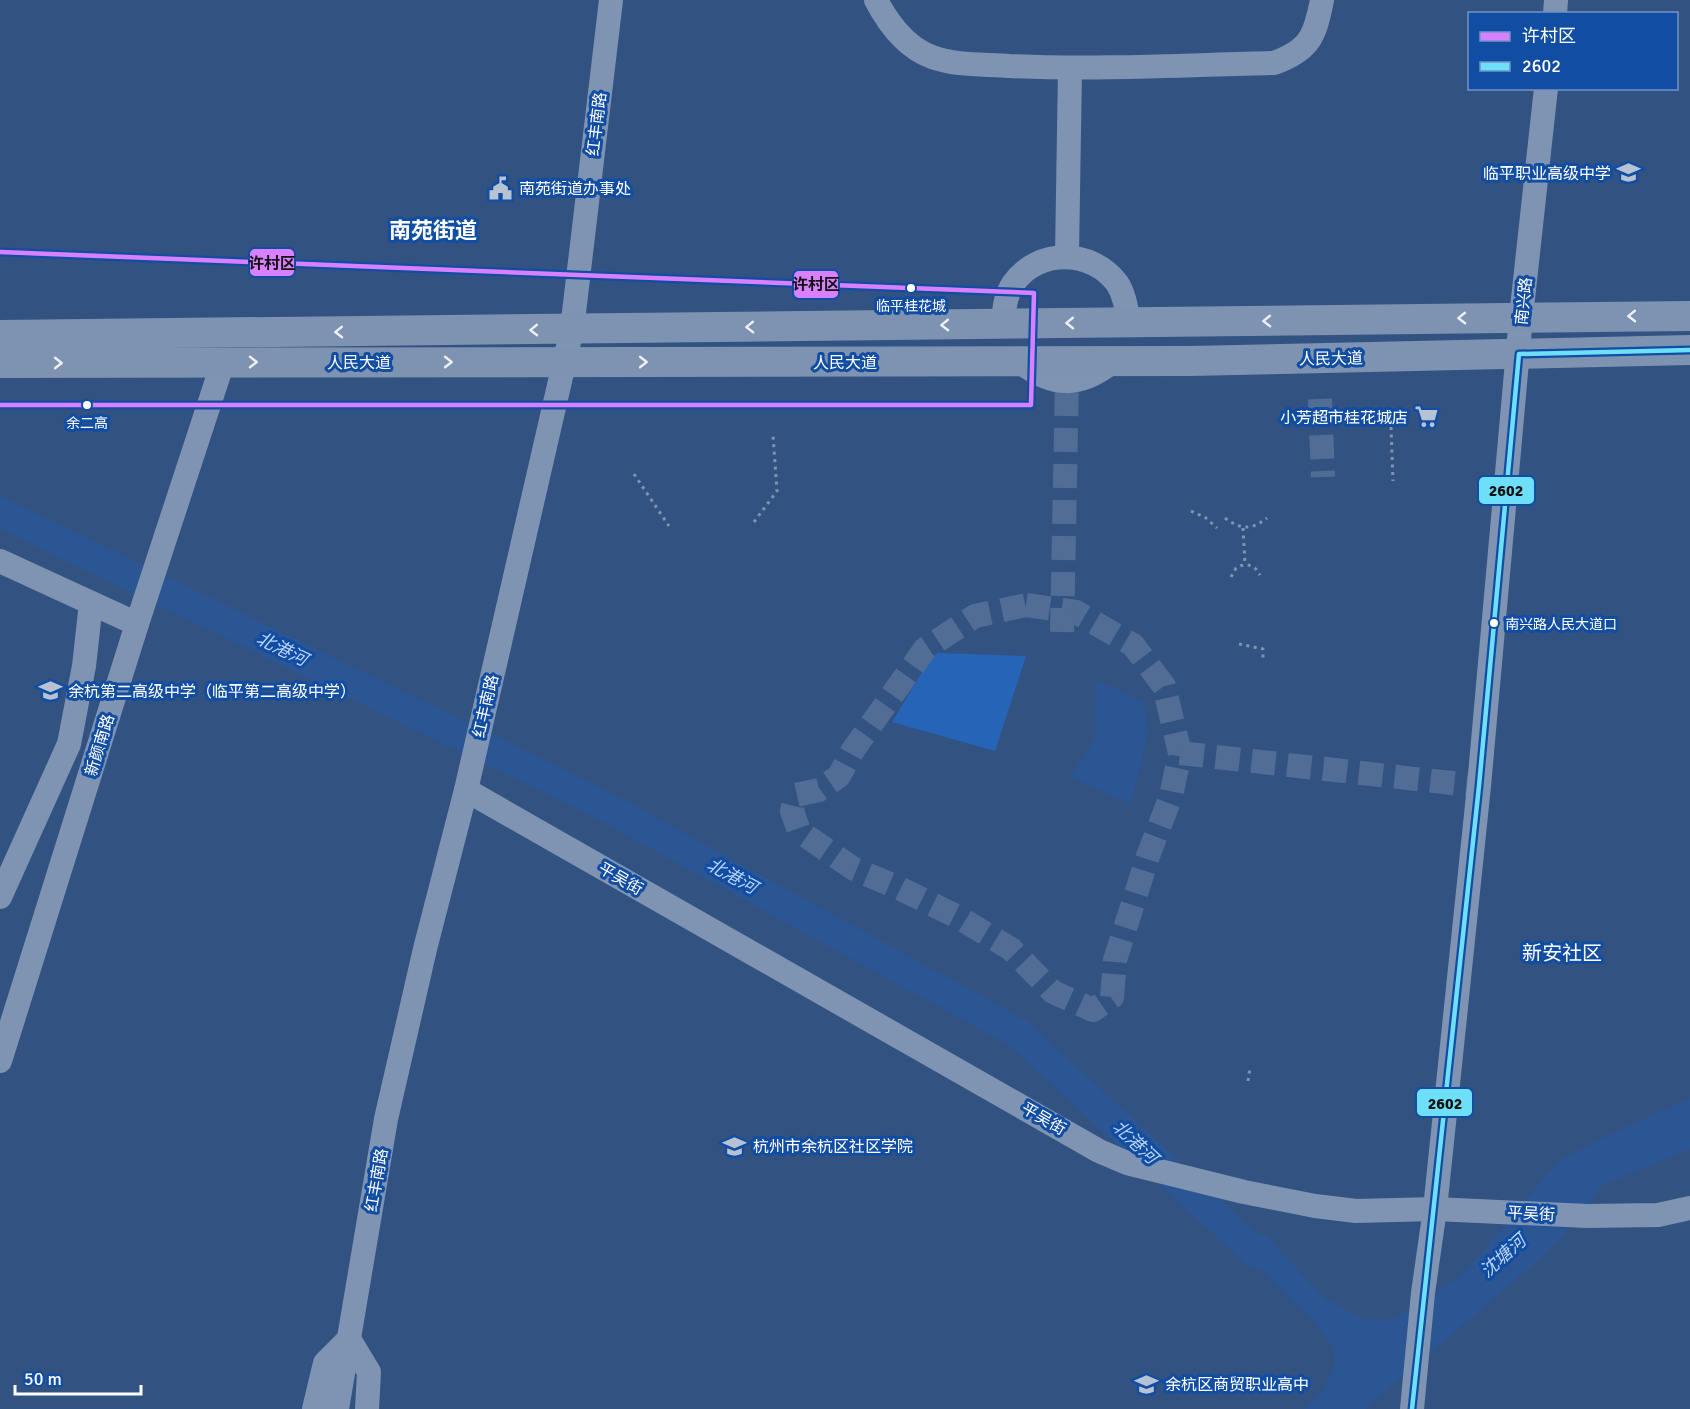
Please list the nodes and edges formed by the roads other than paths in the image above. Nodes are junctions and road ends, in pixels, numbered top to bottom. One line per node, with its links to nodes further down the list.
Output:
1 (611, 0): 11 (street, 红丰南路)
2 (876, 0): 4 (street)
3 (1322, 0): 4 (street)
4 (1070, 69): 6 (street)
5 (1546, 90): 8 (street, 南兴路)
6 (1067, 256): 9 (street); 10 (street)
7 (1690, 316): 8 (main road, 人民大道, one-way to 8)
8 (1521, 317): 9 (main road, 人民大道, one-way to 9); 14 (street, 南兴路)
9 (1128, 323): 10 (main road, 人民大道, one-way to 10)
10 (1003, 324): 11 (main road, 人民大道, one-way to 11)
11 (572, 329): 12 (main road, 人民大道, one-way to 12); 16 (street, 红丰南路)
12 (0, 335)
13 (1690, 350): 14 (main road, 人民大道)
14 (1519, 354): 18 (main road, 人民大道); 27 (street, 南兴路)
15 (223, 362): 16 (main road, 人民大道, one-way to 16); 19 (main road, 人民大道, one-way to 15); 22 (street, 新颜南路)
16 (565, 362): 18 (main road, 人民大道, one-way to 18); 23 (street, 红丰南路)
17 (1020, 362): 18 (street)
18 (1112, 362)
19 (0, 363)
20 (0, 561): 21 (street)
21 (91, 603): 22 (street); 24 (street)
22 (138, 623): 25 (street, 新颜南路)
23 (466, 789): 27 (street, 平吴街); 28 (street, 红丰南路)
24 (0, 897)
25 (0, 1061)
26 (1690, 1208): 27 (street, 平吴街)
27 (1436, 1209): 32 (street, 南兴路)
28 (349, 1339): 29 (street); 30 (street, 红丰南路); 31 (street)
29 (314, 1409)
30 (337, 1409)
31 (367, 1409)
32 (1412, 1409)

